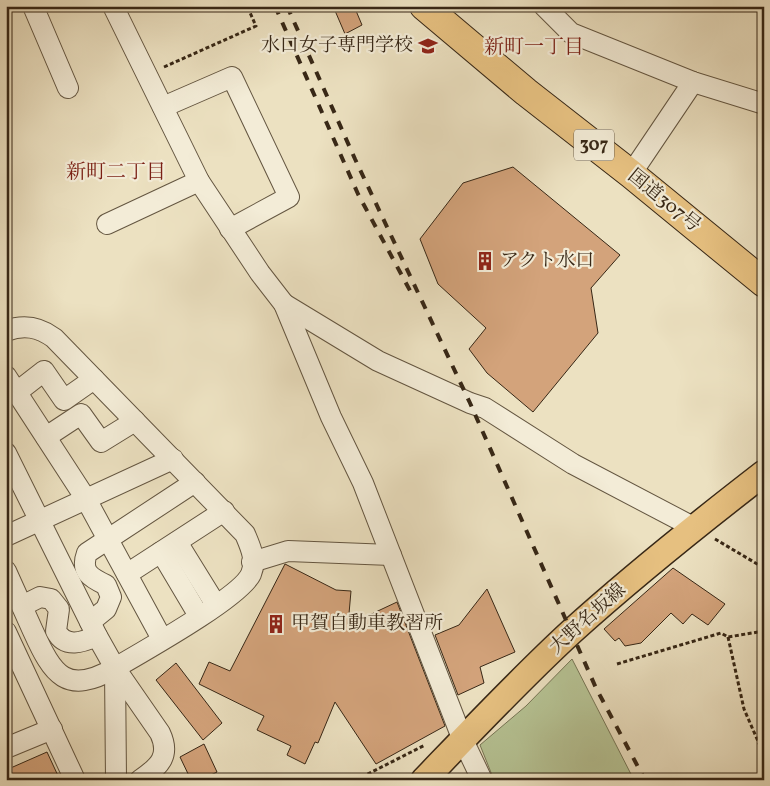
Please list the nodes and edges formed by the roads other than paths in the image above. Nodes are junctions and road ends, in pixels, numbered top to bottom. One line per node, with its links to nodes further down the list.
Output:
1 (33, 6): 6 (street)
2 (113, 6): 8 (street)
3 (424, 6): 9 (highway, 国道307号 / 307)
4 (544, 6): 5 (street)
5 (693, 82): 7 (street); 9 (street)
6 (68, 88)
7 (764, 104)
8 (163, 107): 10 (street); 12 (street)
9 (631, 174): 13 (highway, 国道307号 / 307)
10 (199, 181): 11 (street); 12 (street)
11 (107, 224)
12 (230, 229): 14 (street)
13 (764, 283)
14 (284, 304): 27 (street); 31 (street)
15 (6, 331): 16 (street)
16 (94, 379): 17 (street); 18 (street)
17 (12, 384): 19 (street)
18 (134, 420): 19 (street); 21 (street)
19 (46, 437): 24 (street)
20 (6, 453): 26 (street)
21 (173, 459): 23 (street); 24 (street)
22 (764, 473): 27 (main road, 大野名坂線)
23 (194, 482): 25 (street); 29 (street)
24 (86, 499): 26 (street); 29 (street)
25 (224, 511): 30 (street); 32 (street)
26 (39, 521): 28 (street); 38 (street)
27 (693, 527): 43 (main road, 大野名坂線)
28 (6, 536)
29 (108, 539): 34 (street); 38 (street)
30 (169, 547): 34 (street); 35 (street); 37 (street)
31 (391, 555): 32 (street); 43 (street)
32 (252, 562): 35 (street)
33 (6, 571): 36 (street)
34 (127, 574): 40 (street)
35 (216, 605): 37 (street)
36 (22, 606): 38 (street); 41 (street)
37 (199, 616): 40 (street)
38 (93, 629): 41 (street)
39 (6, 632): 42 (street)
40 (162, 640): 41 (street)
41 (115, 668): 46 (street); 47 (street)
42 (52, 729): 44 (street); 45 (street)
43 (462, 738): 48 (main road, 大野名坂線); 49 (street)
44 (6, 748)
45 (75, 780)
46 (116, 780)
47 (140, 780)
48 (424, 780)
49 (482, 780)

